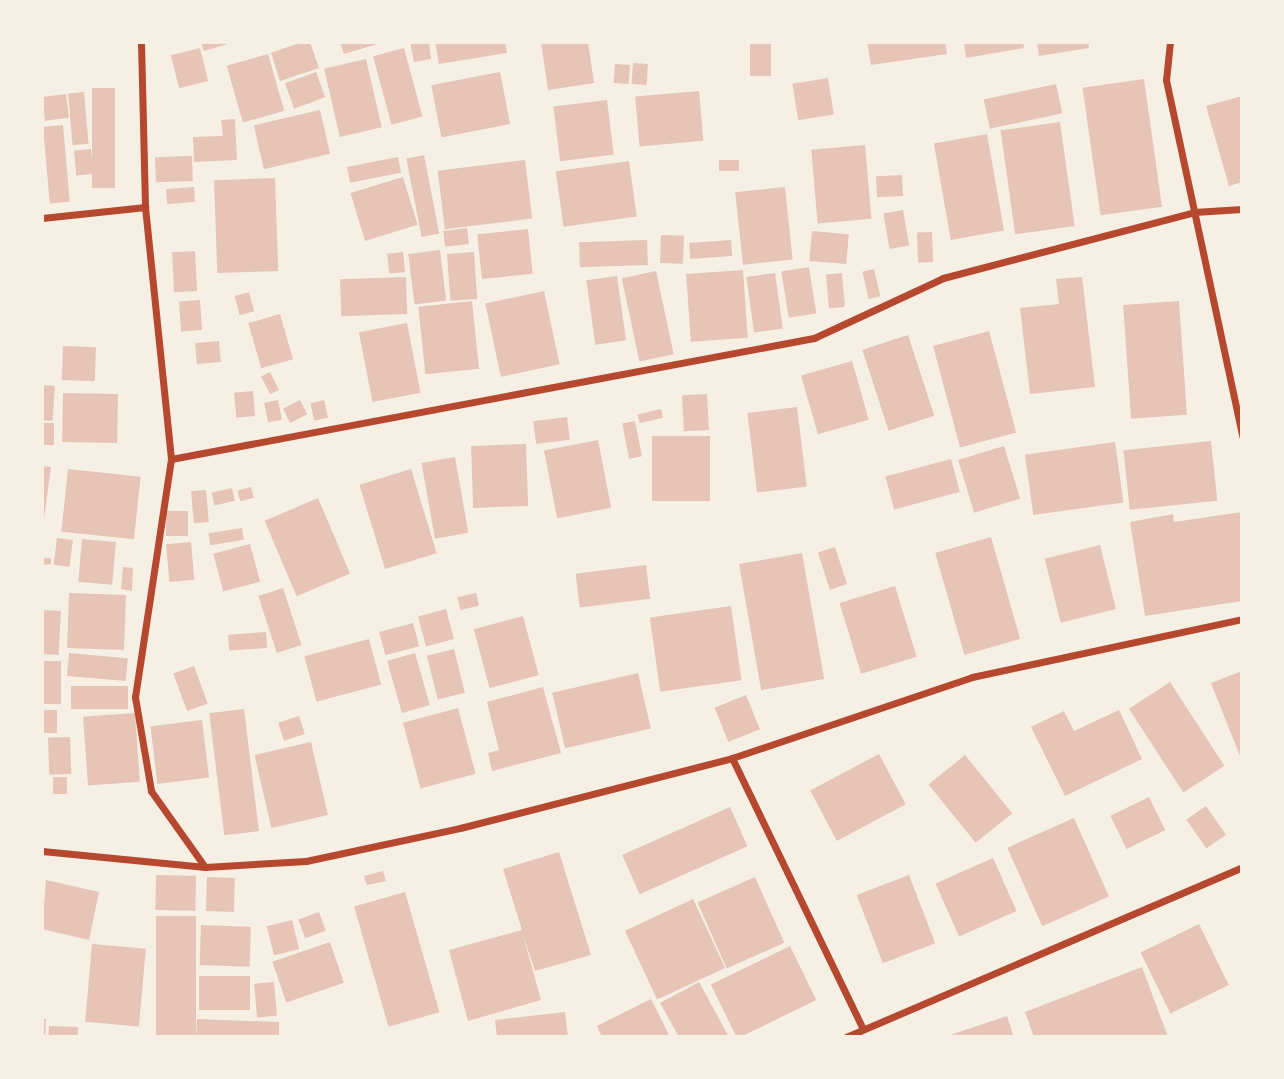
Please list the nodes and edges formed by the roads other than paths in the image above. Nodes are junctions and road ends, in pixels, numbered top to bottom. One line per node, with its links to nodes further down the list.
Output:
1 (141, 42): 3 (street)
2 (1170, 42): 5 (street)
3 (145, 207): 6 (street); 8 (street)
4 (1242, 209): 5 (street)
5 (1194, 212): 7 (street); 8 (street)
6 (42, 218)
7 (1242, 436)
8 (171, 458): 12 (street)
9 (1242, 619): 10 (street)
10 (732, 758): 12 (street); 14 (street)
11 (42, 851): 12 (street)
12 (205, 867)
13 (1242, 867): 14 (street)
14 (863, 1030): 15 (street)
15 (846, 1037)

